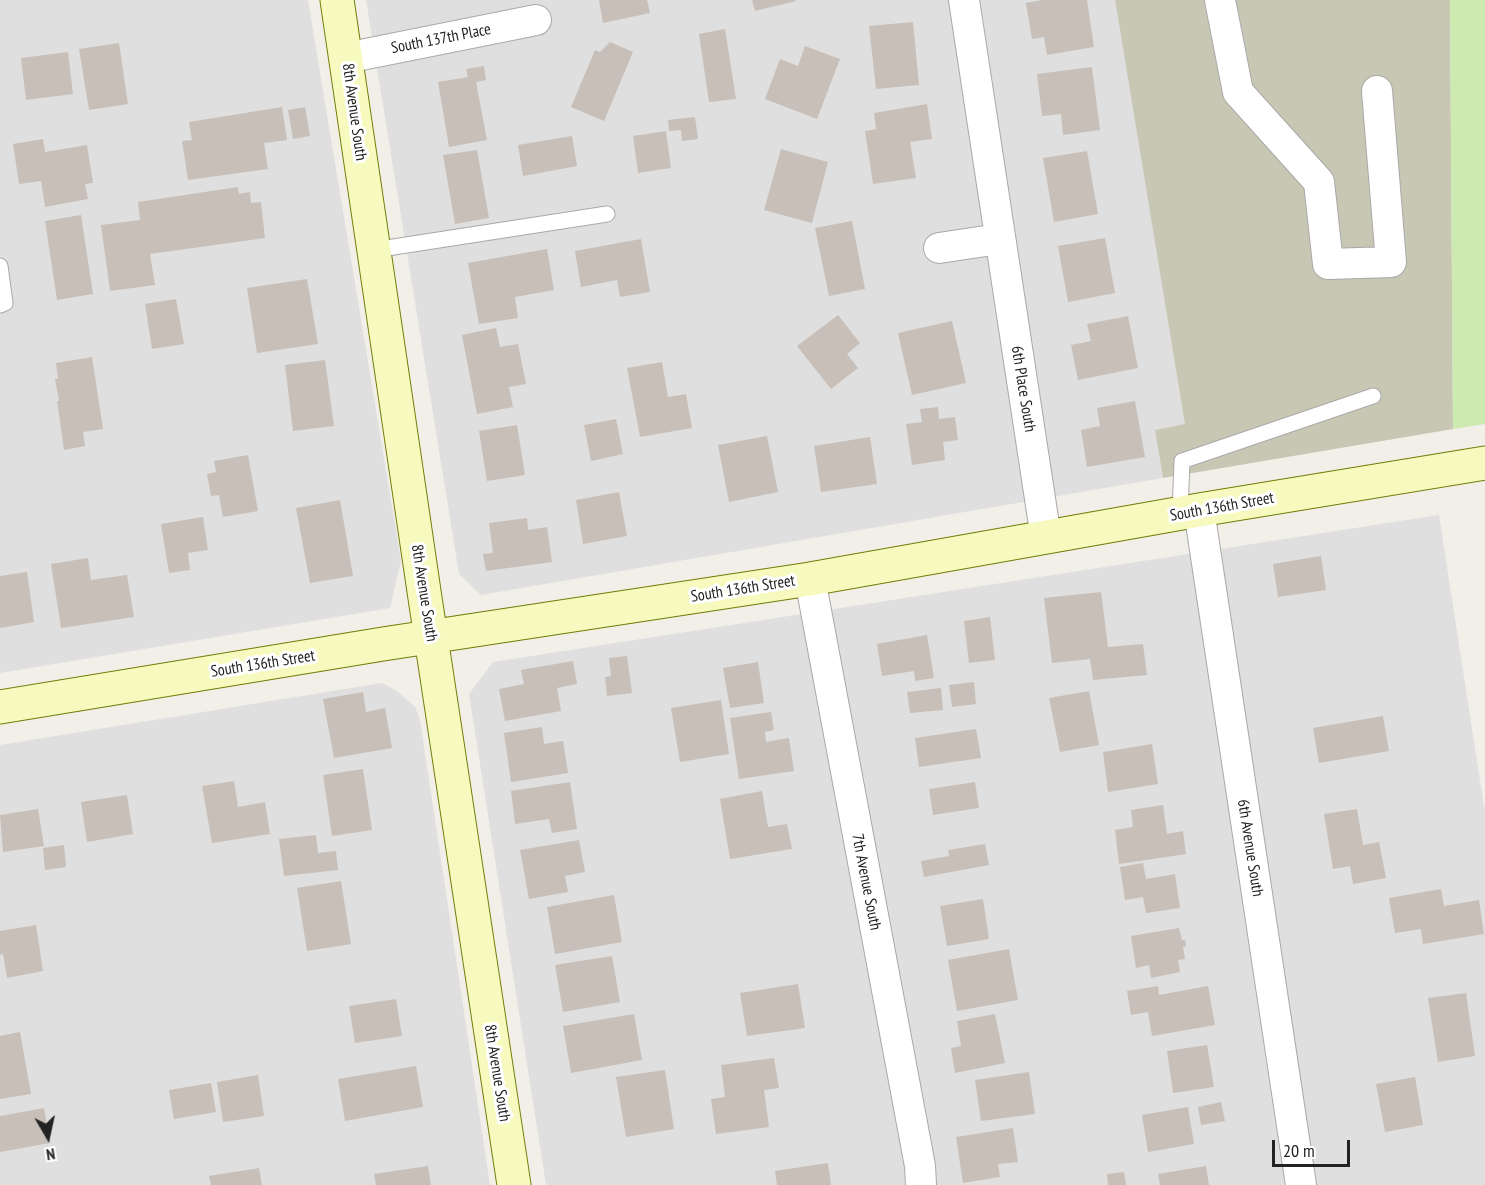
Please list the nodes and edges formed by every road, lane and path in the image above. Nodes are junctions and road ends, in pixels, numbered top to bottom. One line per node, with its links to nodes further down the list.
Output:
1 (337, 0): 5 (street, 8th Avenue South)
2 (964, 0): 8 (street, 6th Place South)
3 (1220, 0): 6 (street)
4 (536, 20): 5 (street, South 137th Place)
5 (346, 58): 10 (street, 8th Avenue South)
6 (1377, 91)
7 (607, 214): 10 (lane)
8 (999, 239): 9 (street); 16 (street, 6th Place South)
9 (939, 248)
10 (374, 250): 18 (street, 8th Avenue South)
11 (0, 266): 12 (lane)
12 (0, 305)
13 (1373, 396): 15 (lane)
14 (1485, 463): 15 (street, South 136th Street)
15 (1190, 512): 16 (street, South 136th Street); 22 (street, 6th Avenue South)
16 (1046, 538): 17 (street, South 136th Street)
17 (810, 579): 18 (street, South 136th Street); 21 (street, 7th Avenue South)
18 (432, 638): 19 (street, South 136th Street); 20 (street, 8th Avenue South)
19 (0, 707)
20 (514, 1185)
21 (921, 1185)
22 (1301, 1185)

